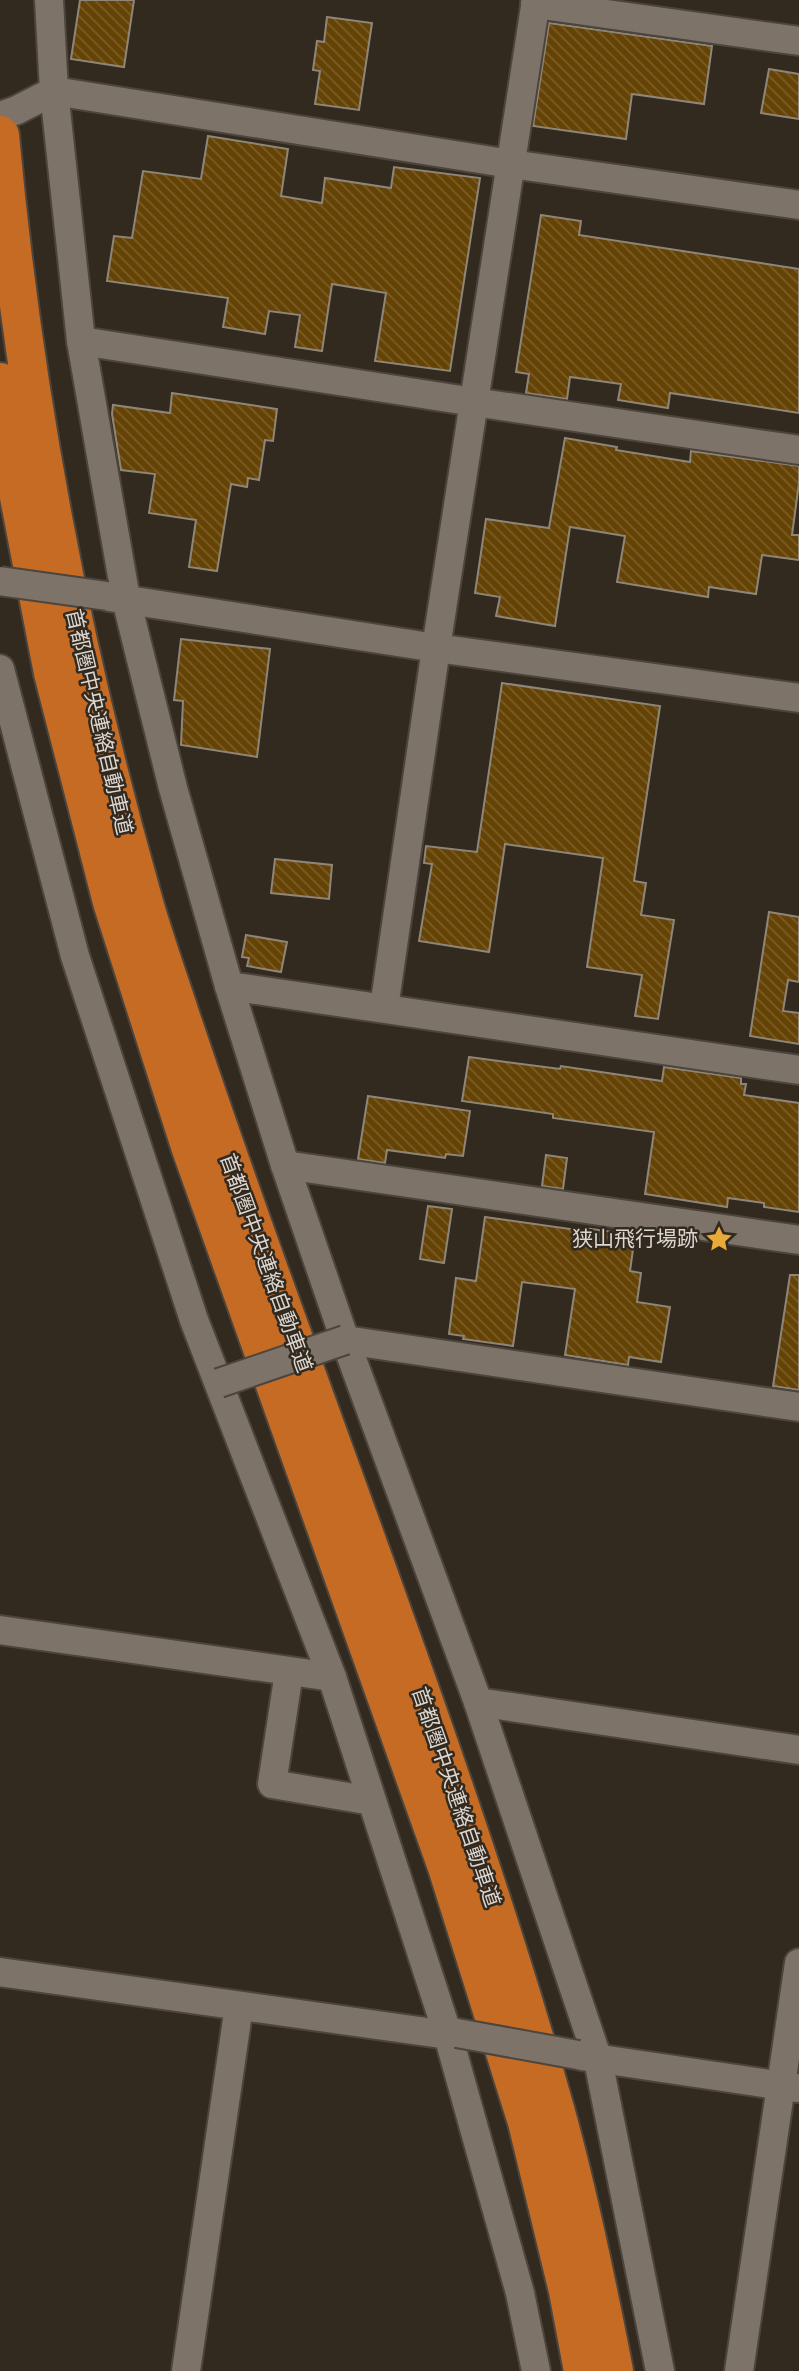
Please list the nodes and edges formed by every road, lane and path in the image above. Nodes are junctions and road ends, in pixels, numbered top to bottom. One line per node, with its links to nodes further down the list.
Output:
1 (49, 0): 4 (street)
2 (535, 2): 3 (street); 6 (street)
3 (799, 41)
4 (54, 91): 5 (street); 6 (street); 8 (street)
5 (6, 120): 40 (highway, 首都圏中央連絡自動車道)
6 (511, 164): 7 (street); 10 (street)
7 (799, 205)
8 (81, 341): 10 (street); 13 (street)
9 (0, 382): 39 (highway, 首都圏中央連絡自動車道)
10 (474, 402): 11 (street); 14 (street)
11 (799, 450)
12 (0, 581): 13 (street, bridge)
13 (116, 598): 14 (street); 17 (street)
14 (436, 648): 16 (street); 18 (street)
15 (0, 669): 23 (street)
16 (799, 698)
17 (229, 986): 18 (street); 20 (street)
18 (384, 1009): 19 (street)
19 (799, 1070)
20 (285, 1165): 21 (street); 22 (street)
21 (799, 1240)
22 (345, 1340): 23 (street, bridge); 24 (street); 28 (street)
23 (219, 1383): 27 (street)
24 (799, 1407)
25 (0, 1630): 26 (street)
26 (289, 1672): 27 (street); 30 (street)
27 (332, 1677): 30 (street)
28 (478, 1702): 29 (street); 35 (street)
29 (799, 1749)
30 (372, 1801): 34 (street)
31 (799, 1963): 36 (street)
32 (0, 1972): 33 (street)
33 (239, 2006): 34 (street); 37 (street)
34 (452, 2034): 35 (street, bridge); 38 (street)
35 (588, 2057): 36 (street); 41 (street)
36 (790, 2087): 42 (street)
37 (186, 2371)
38 (536, 2371)
39 (583, 2371)
40 (614, 2371)
41 (660, 2371)
42 (739, 2371)

